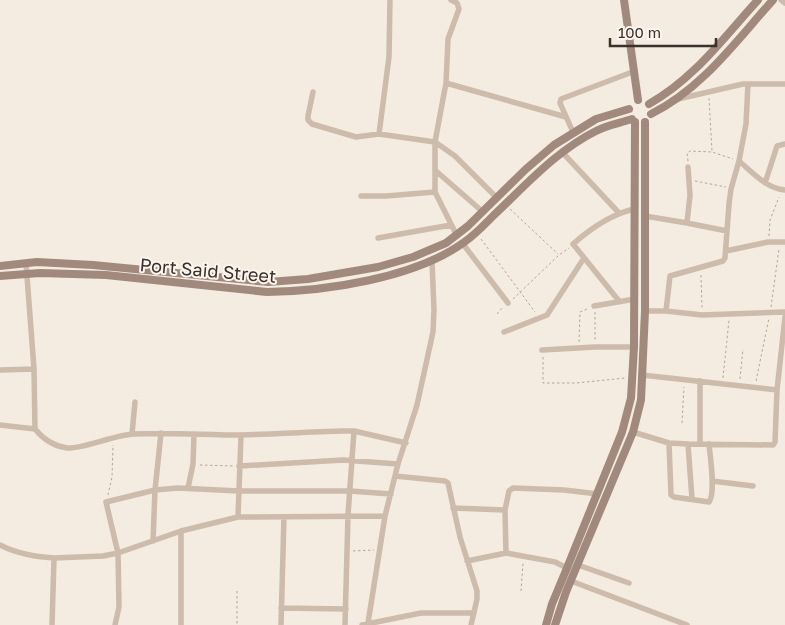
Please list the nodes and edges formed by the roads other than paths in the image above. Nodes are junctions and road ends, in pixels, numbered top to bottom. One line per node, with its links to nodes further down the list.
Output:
1 (390, 0): 22 (street)
2 (451, 0): 9 (street)
3 (624, 0): 8 (street)
4 (758, 0): 15 (street)
5 (773, 0): 14 (street)
6 (781, 0): 7 (street)
7 (785, 3)
8 (635, 71): 13 (street); 18 (street)
9 (446, 83): 18 (street); 23 (street)
10 (748, 84): 11 (street); 14 (street); 26 (street)
11 (785, 84)
12 (313, 92): 22 (street)
13 (638, 100): 15 (street); 16 (street)
14 (678, 100): 17 (street)
15 (649, 104): 17 (street)
16 (629, 109): 19 (street); 21 (street, Port Said Street)
17 (651, 114): 20 (street)
18 (566, 117): 21 (street)
19 (634, 121): 20 (street); 25 (street, Port Said Street); 34 (street)
20 (645, 122): 37 (street)
21 (574, 132): 33 (street, Port Said Street)
22 (378, 134): 23 (street)
23 (435, 142): 28 (street); 33 (street)
24 (785, 144): 29 (street)
25 (562, 152): 36 (street); 44 (street, Port Said Street)
26 (739, 161): 29 (street); 40 (street)
27 (688, 167): 38 (street)
28 (436, 171): 31 (street); 35 (street)
29 (765, 183): 30 (street)
30 (783, 190)
31 (435, 192): 32 (street); 39 (street)
32 (361, 196)
33 (497, 198): 35 (street, Port Said Street)
34 (634, 209): 36 (street); 54 (street)
35 (483, 212): 41 (street, Port Said Street)
36 (619, 213): 46 (street)
37 (646, 216): 38 (street); 58 (street)
38 (687, 222): 40 (street)
39 (450, 225): 41 (street); 42 (street)
40 (726, 231): 45 (street)
41 (457, 236): 47 (street, Port Said Street)
42 (378, 238)
43 (785, 242): 45 (street)
44 (463, 244): 48 (street, Port Said Street); 56 (street)
45 (726, 251): 59 (street)
46 (584, 258): 55 (street); 62 (street)
47 (402, 260): 49 (street, Port Said Street); 51 (street)
48 (432, 261): 51 (street, Port Said Street); 80 (street)
49 (26, 263): 50 (street, Port Said Street); 52 (street)
50 (0, 266)
51 (405, 270): 52 (street, Port Said Street)
52 (27, 273): 53 (street, Port Said Street); 65 (street)
53 (0, 276)
54 (635, 299): 55 (street); 63 (street)
55 (619, 301): 57 (street)
56 (508, 303)
57 (594, 306)
58 (645, 311): 59 (street); 67 (street)
59 (666, 312): 60 (street)
60 (785, 312)
61 (785, 317): 69 (street)
62 (504, 332)
63 (634, 347): 64 (street); 95 (street)
64 (542, 350)
65 (34, 368): 66 (street); 72 (street)
66 (0, 370)
67 (642, 375): 68 (street); 74 (street)
68 (700, 382): 69 (street); 82 (street)
69 (777, 390): 83 (street)
70 (135, 402): 75 (street)
71 (0, 425): 72 (street)
72 (34, 429): 75 (street)
73 (354, 431): 78 (street); 80 (street); 84 (street)
74 (633, 432): 79 (street); 110 (street)
75 (132, 434): 76 (street)
76 (161, 434): 77 (street); 91 (street)
77 (194, 434): 78 (street); 90 (street)
78 (241, 434): 86 (street)
79 (669, 442): 81 (street); 96 (street)
80 (406, 443): 85 (street)
81 (688, 444): 82 (street); 96 (street)
82 (700, 444): 83 (street)
83 (709, 444): 88 (street)
84 (351, 460): 85 (street); 86 (street); 93 (street)
85 (398, 464): 87 (street)
86 (239, 466): 92 (street)
87 (395, 476): 94 (street); 97 (street)
88 (712, 481): 89 (street); 96 (street)
89 (753, 486)
90 (188, 488): 91 (street); 92 (street)
91 (155, 490): 104 (street); 106 (street)
92 (239, 491): 93 (street); 101 (street)
93 (350, 491): 94 (street); 99 (street)
94 (391, 494): 100 (street)
95 (598, 494): 98 (street); 111 (street)
96 (692, 499)
97 (453, 508): 98 (street); 109 (street)
98 (505, 510): 107 (street)
99 (348, 515): 100 (street); 102 (street); 115 (street)
100 (386, 516): 117 (street)
101 (238, 517): 102 (street); 103 (street)
102 (284, 517): 114 (street)
103 (181, 531): 104 (street); 120 (street)
104 (153, 541): 106 (street)
105 (0, 545): 108 (street)
106 (118, 553): 108 (street); 119 (street)
107 (506, 553): 109 (street); 111 (street)
108 (54, 558): 118 (street)
109 (467, 561): 116 (street)
110 (578, 565): 112 (street); 113 (street)
111 (567, 568): 124 (street)
112 (571, 581): 125 (street); 126 (street)
113 (630, 583)
114 (282, 608): 115 (street); 121 (street)
115 (346, 610): 122 (street)
116 (474, 613): 117 (street); 123 (street)
117 (365, 624)
118 (52, 625)
119 (115, 625)
120 (181, 625)
121 (281, 625)
122 (345, 625)
123 (471, 625)
124 (546, 625)
125 (555, 625)
126 (688, 625)

